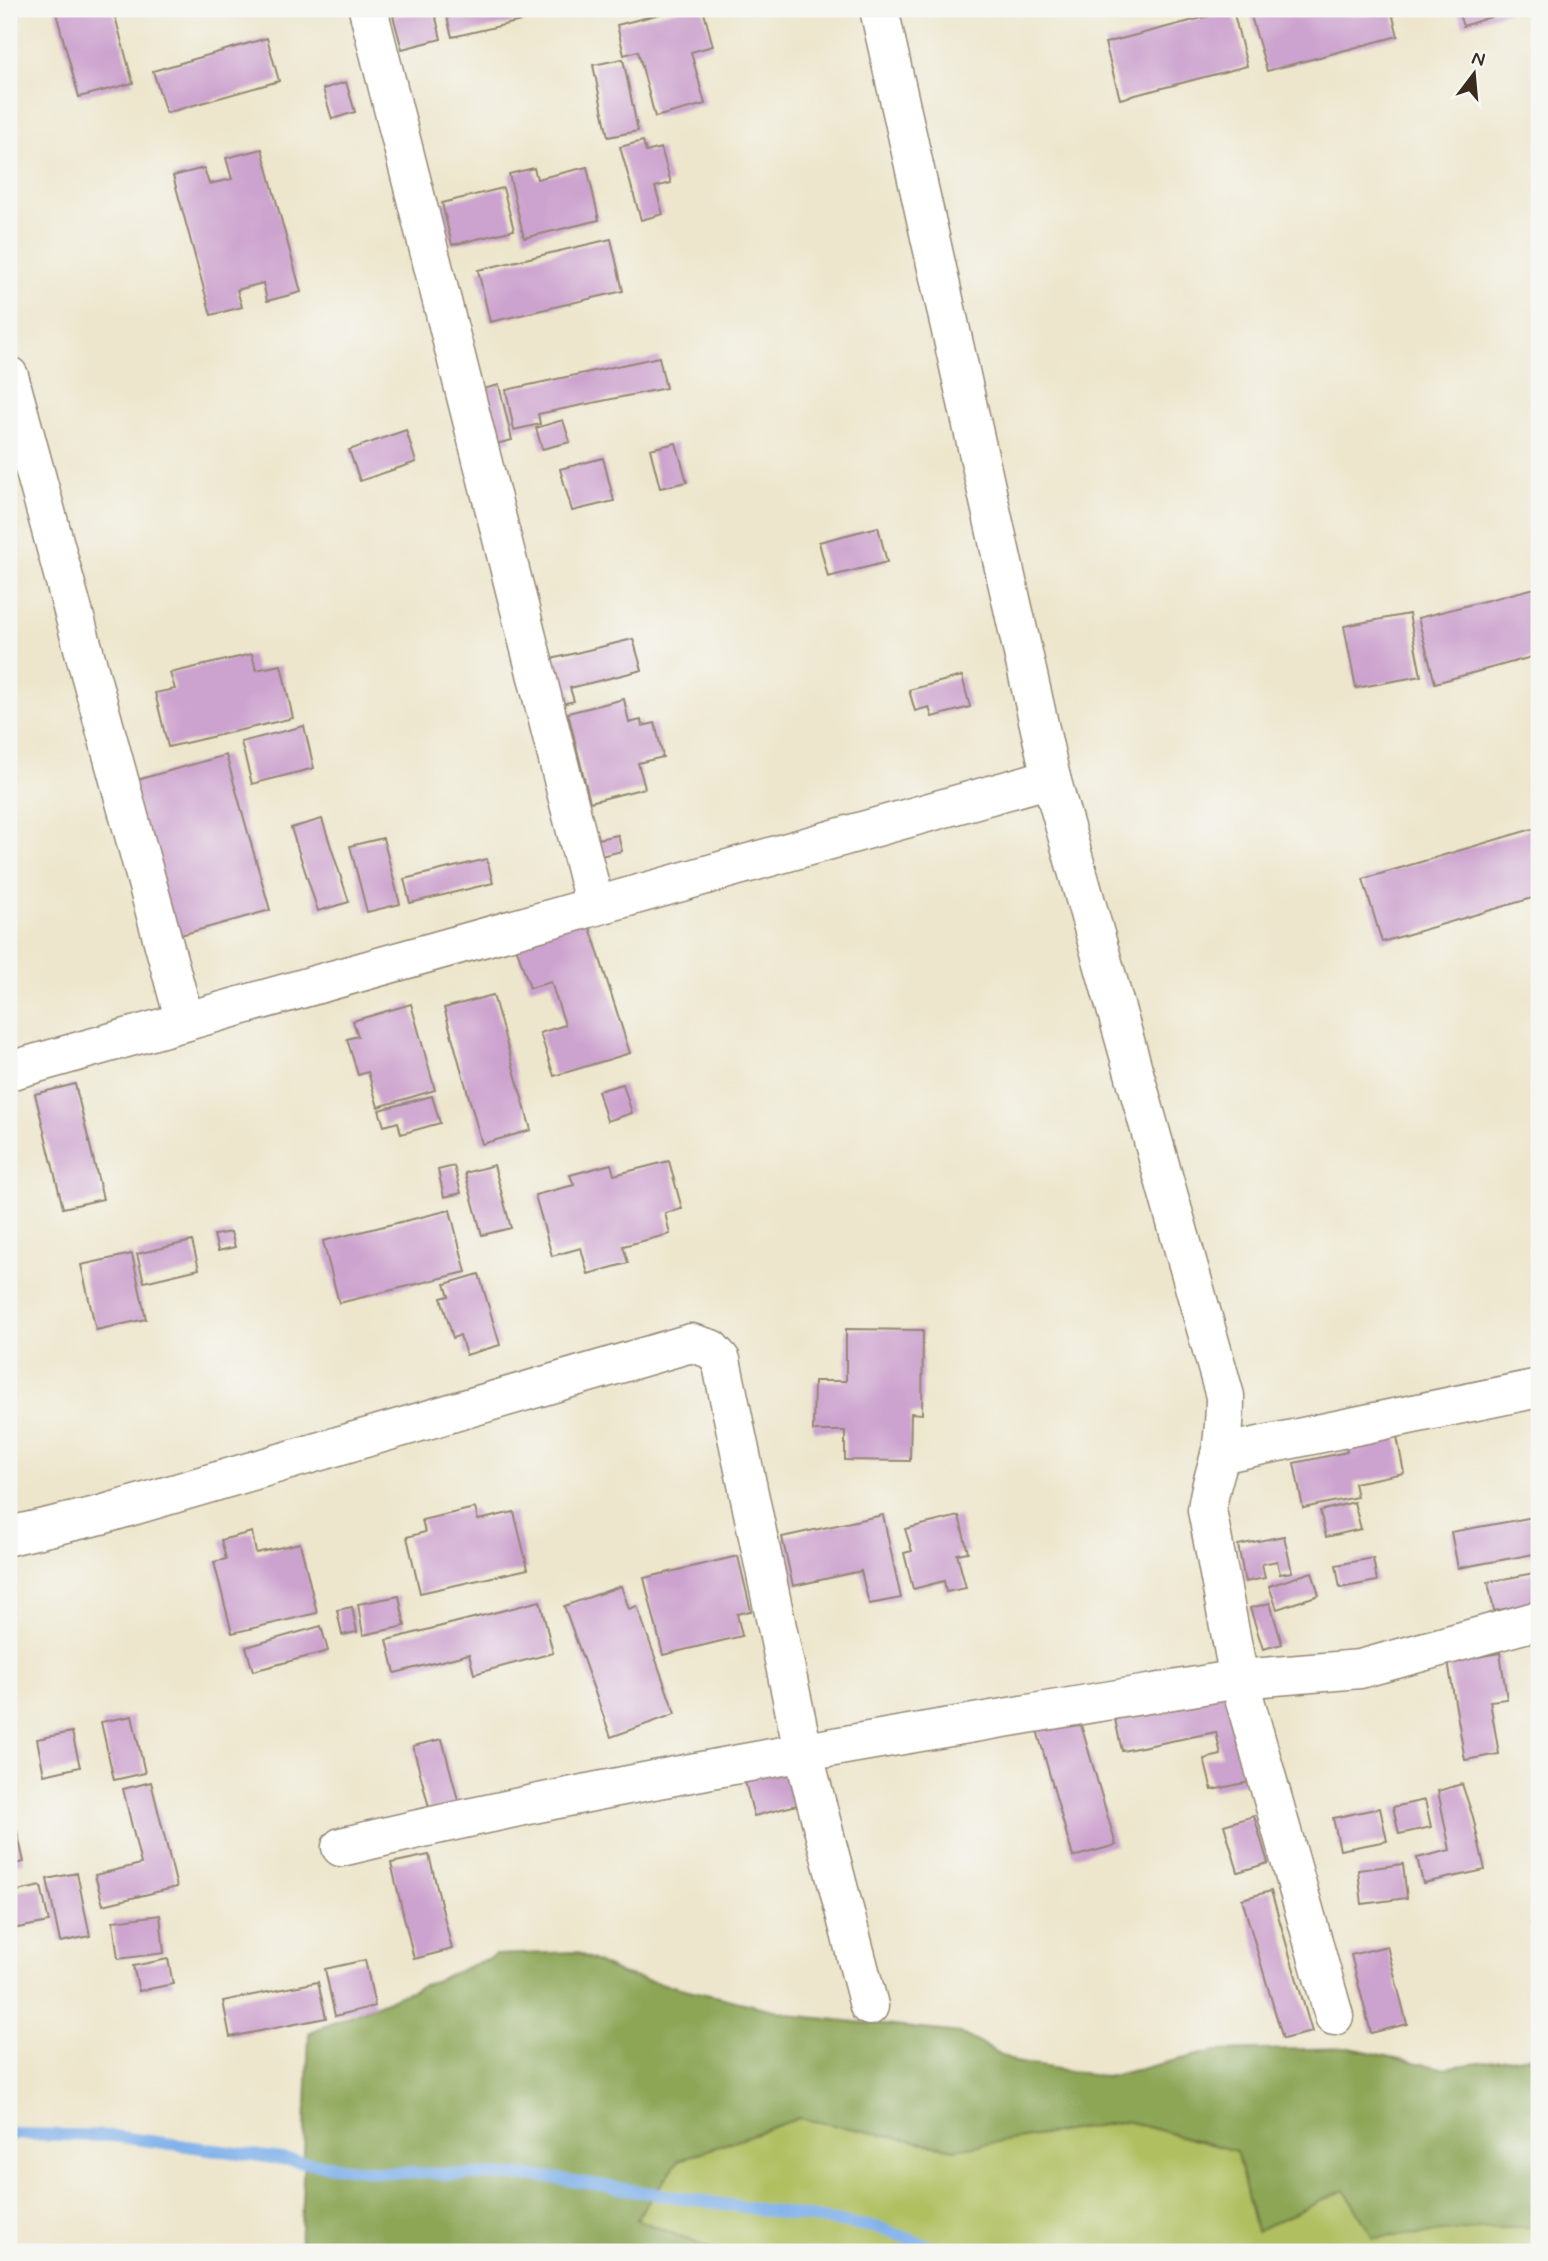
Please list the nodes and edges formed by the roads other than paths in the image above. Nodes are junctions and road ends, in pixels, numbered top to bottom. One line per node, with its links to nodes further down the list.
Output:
1 (368, 9): 5 (street)
2 (879, 9): 4 (street)
3 (9, 376): 6 (street)
4 (1051, 778): 5 (street); 9 (street)
5 (595, 906): 6 (street)
6 (185, 1022): 7 (street)
7 (9, 1071)
8 (1539, 1388): 9 (street)
9 (1220, 1454): 12 (street)
10 (9, 1536): 13 (street)
11 (1539, 1620): 12 (street)
12 (1239, 1679): 13 (street); 16 (street)
13 (803, 1751): 14 (street); 15 (street)
14 (341, 1847)
15 (869, 2006)
16 (1334, 2016)

